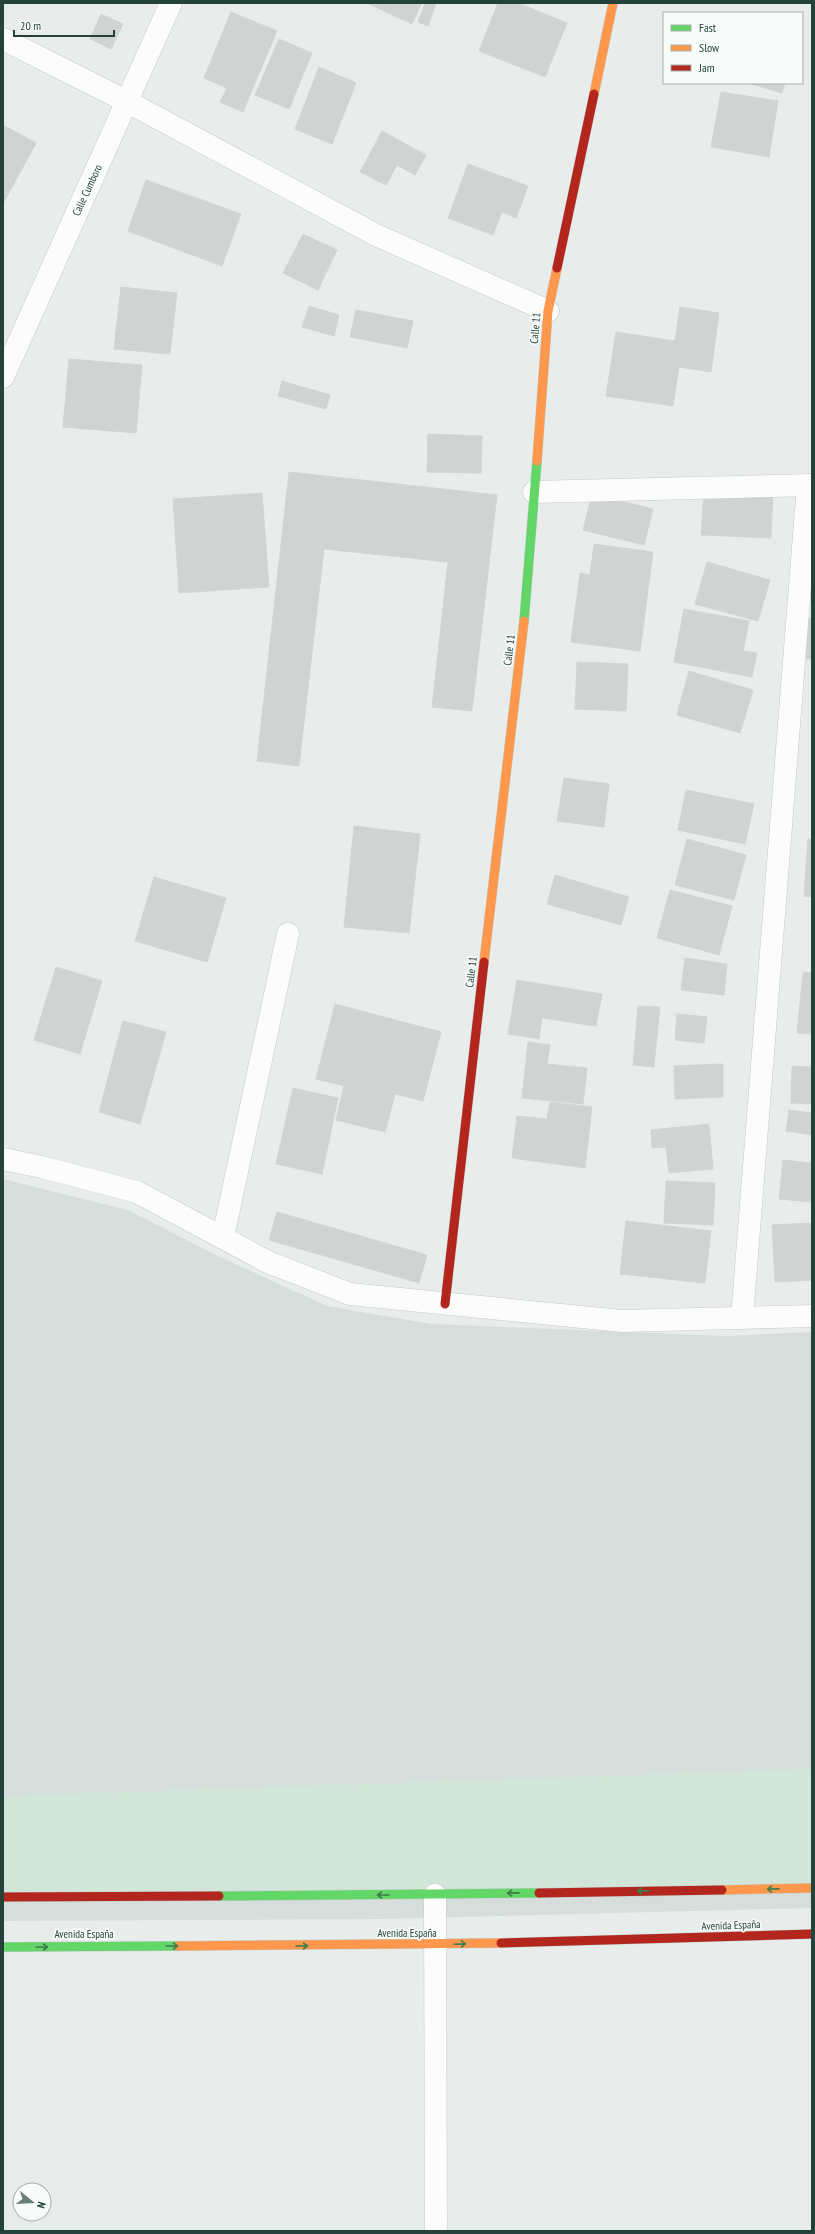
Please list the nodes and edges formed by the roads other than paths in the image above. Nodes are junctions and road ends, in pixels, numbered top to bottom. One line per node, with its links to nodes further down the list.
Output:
1 (171, 3): 4 (street, Calle Cumboro)
2 (613, 3): 5 (main road, Calle 11)
3 (3, 39): 4 (street)
4 (128, 102): 5 (street); 6 (street, Calle Cumboro)
5 (548, 311): 8 (main road, Calle 11)
6 (3, 377)
7 (810, 485): 8 (street); 14 (street)
8 (534, 492): 12 (main road, Calle 11)
9 (288, 934): 11 (street)
10 (3, 1159): 11 (street)
11 (223, 1237): 12 (street)
12 (445, 1304): 14 (street)
13 (812, 1316): 14 (street)
14 (742, 1318)
15 (812, 1888): 16 (main road, one-way to 16)
16 (435, 1895): 17 (main road, one-way to 17); 19 (street)
17 (3, 1897)
18 (812, 1934): 19 (main road, Avenida España, one-way to 18)
19 (435, 1945): 20 (main road, Avenida España, one-way to 19); 21 (street)
20 (3, 1947)
21 (436, 2231)

